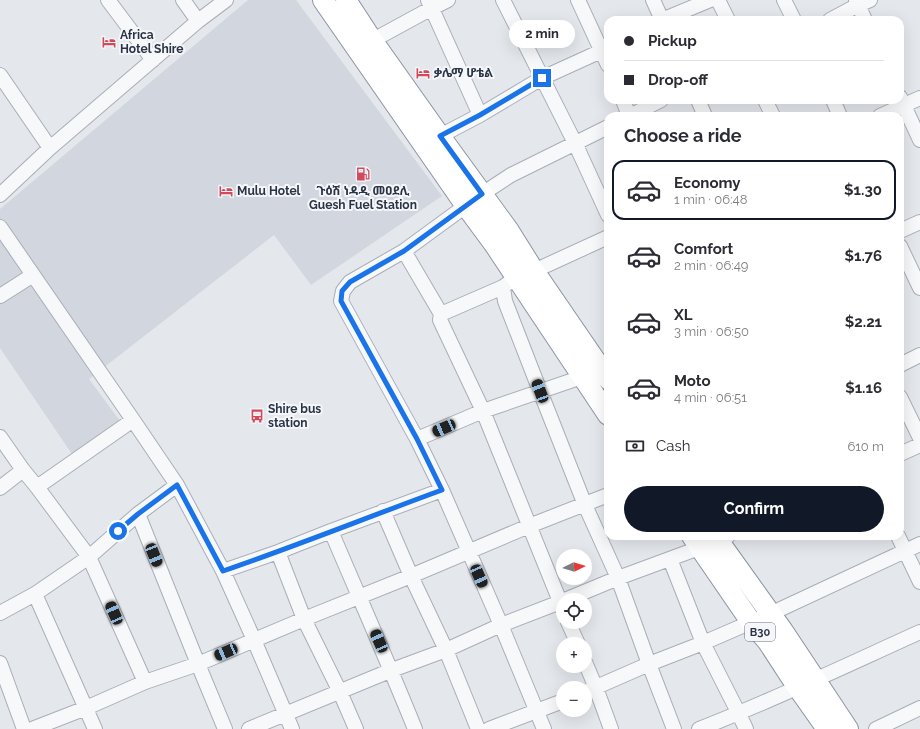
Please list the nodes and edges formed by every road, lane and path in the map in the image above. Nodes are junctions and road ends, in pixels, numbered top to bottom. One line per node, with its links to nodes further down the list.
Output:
1 (108, 0): 25 (street)
2 (183, 0): 21 (street)
3 (226, 0): 21 (street)
4 (323, 0): 22 (highway)
5 (346, 0): 22 (highway)
6 (448, 0): 14 (street)
7 (503, 0): 27 (street)
8 (578, 0): 23 (street)
9 (653, 0): 15 (street)
10 (710, 0): 16 (street)
11 (718, 0): 17 (street)
12 (784, 0): 18 (street)
13 (861, 2): 19 (street); 20 (street)
14 (430, 4): 22 (street); 35 (street)
15 (660, 16)
16 (672, 16)
17 (726, 16)
18 (792, 16)
19 (837, 16)
20 (864, 16)
21 (198, 21): 25 (street)
22 (365, 45): 37 (highway); 41 (highway)
23 (604, 48)
24 (604, 50): 27 (street)
25 (153, 60): 40 (street)
26 (0, 75): 40 (street)
27 (542, 78): 35 (street); 39 (street)
28 (920, 98): 29 (street)
29 (904, 102)
30 (653, 104): 33 (street)
31 (899, 104): 34 (street)
32 (903, 104): 38 (street)
33 (638, 112)
34 (886, 112)
35 (480, 115): 37 (street)
36 (604, 129): 39 (street)
37 (440, 136): 41 (highway)
38 (920, 140)
39 (575, 143): 42 (street); 45 (street)
40 (50, 148): 43 (street)
41 (444, 158): 42 (highway); 44 (highway)
42 (482, 194): 44 (street); 53 (highway)
43 (0, 195)
44 (466, 206): 50 (street); 53 (highway)
45 (604, 206)
46 (920, 222): 48 (street)
47 (0, 227): 52 (street)
48 (904, 229)
49 (604, 239): 53 (street)
50 (404, 251): 56 (street); 68 (street)
51 (904, 254): 54 (street)
52 (33, 275): 55 (street); 65 (street)
53 (518, 278): 56 (street); 59 (highway); 60 (highway); 61 (street)
54 (920, 288)
55 (0, 296)
56 (441, 314): 64 (street)
57 (920, 355): 58 (street)
58 (904, 363)
59 (604, 370)
60 (582, 377): 61 (street); 63 (highway)
61 (540, 391): 64 (street); 77 (street)
62 (904, 405): 67 (street)
63 (604, 409)
64 (483, 411): 68 (street); 80 (street)
65 (133, 420): 72 (street); 73 (street)
66 (0, 437): 71 (street)
67 (920, 438)
68 (417, 439): 75 (street)
69 (920, 445): 70 (street)
70 (904, 452)
71 (23, 470): 73 (street); 74 (street)
72 (177, 485): 79 (street); 92 (street)
73 (37, 487): 90 (street)
74 (0, 488)
75 (442, 490): 78 (street); 89 (street)
76 (604, 497): 77 (street)
77 (585, 504): 80 (street); 94 (street)
78 (383, 512): 81 (street); 93 (street)
79 (138, 514): 90 (street); 111 (street)
80 (529, 526): 89 (street); 96 (street)
81 (331, 531): 88 (street); 99 (street)
82 (709, 540): 91 (street)
83 (711, 540): 104 (highway, B30)
84 (712, 540): 102 (highway, B30)
85 (900, 540): 87 (street)
86 (920, 544): 87 (street)
87 (906, 550): 95 (street); 102 (street)
88 (278, 552): 92 (street); 103 (street)
89 (468, 552): 93 (street); 105 (street)
90 (89, 557): 98 (street); 115 (street)
91 (670, 558): 94 (street); 108 (street)
92 (223, 571): 107 (street)
93 (411, 576): 99 (street); 109 (street)
94 (618, 578): 97 (street); 112 (street)
95 (920, 582)
96 (559, 593)
97 (585, 593)
98 (35, 594): 101 (street); 121 (street)
99 (359, 598): 103 (street); 113 (street)
100 (556, 606): 105 (street)
101 (0, 613)
102 (770, 614): 104 (street); 114 (highway, B30)
103 (304, 619): 107 (street); 118 (street)
104 (751, 622): 108 (street); 116 (highway, B30)
105 (501, 626): 109 (street); 123 (street)
106 (920, 632): 114 (street)
107 (254, 640): 111 (street); 124 (street)
108 (703, 644): 112 (street); 125 (street)
109 (446, 650): 113 (street); 134 (street)
110 (0, 663): 126 (street)
111 (198, 664): 115 (street); 129 (street)
112 (649, 664): 117 (street); 138 (street)
113 (392, 670): 118 (street); 133 (street)
114 (816, 680): 116 (street); 142 (highway, B30)
115 (145, 682): 121 (street)
116 (798, 688): 125 (street); 141 (highway, B30)
117 (592, 689)
118 (340, 692): 124 (street); 132 (street)
119 (592, 694): 137 (street)
120 (556, 704): 123 (street)
121 (86, 708): 127 (street); 128 (street)
122 (920, 708): 143 (street)
123 (537, 711): 135 (street); 136 (street)
124 (286, 714): 130 (street); 131 (street)
125 (739, 714): 139 (street); 140 (street)
126 (24, 729)
127 (32, 729)
128 (95, 729)
129 (225, 729)
130 (249, 729)
131 (292, 729)
132 (356, 729)
133 (415, 729)
134 (478, 729)
135 (489, 729)
136 (544, 729)
137 (610, 729)
138 (674, 729)
139 (699, 729)
140 (746, 729)
141 (827, 729)
142 (848, 729)
143 (876, 729)

